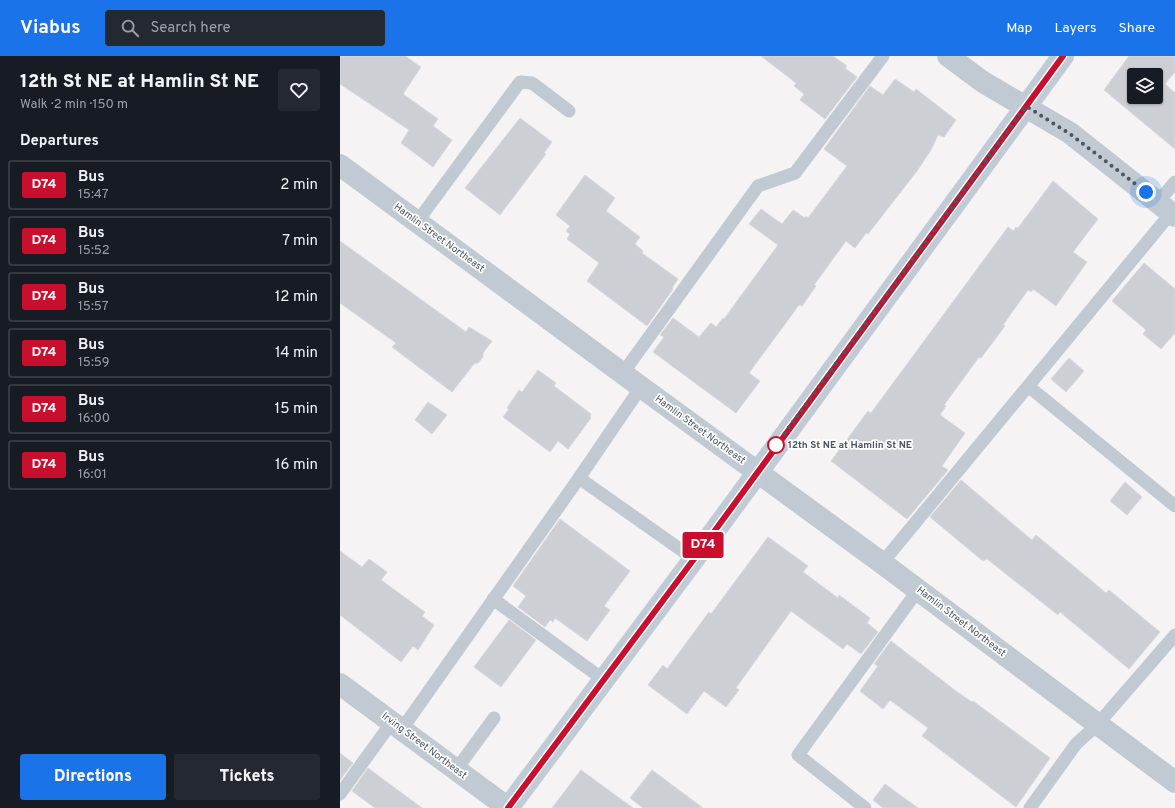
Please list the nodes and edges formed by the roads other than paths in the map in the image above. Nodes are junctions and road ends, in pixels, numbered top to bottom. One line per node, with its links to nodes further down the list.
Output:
1 (883, 56): 10 (lane)
2 (948, 56): 4 (street)
3 (1063, 56): 4 (street)
4 (1026, 106): 8 (street); 13 (street)
5 (569, 111): 9 (lane)
6 (340, 165): 9 (street, Hamlin Street Northeast)
7 (1175, 182): 8 (lane)
8 (1168, 210): 11 (lane)
9 (417, 222): 10 (street, Hamlin Street Northeast)
10 (623, 373): 12 (street, Hamlin Street Northeast)
11 (1028, 386): 15 (lane); 17 (lane)
12 (641, 388): 13 (street, Hamlin Street Northeast); 14 (lane)
13 (756, 472): 16 (street); 17 (street, Hamlin Street Northeast)
14 (579, 478): 16 (lane); 19 (lane)
15 (1175, 506)
16 (694, 559): 21 (street)
17 (882, 562): 18 (street, Hamlin Street Northeast)
18 (918, 590): 25 (street, Hamlin Street Northeast); 30 (lane)
19 (493, 599): 21 (lane); 24 (lane)
20 (1175, 634): 25 (lane)
21 (604, 680): 29 (street)
22 (340, 684): 24 (street, Irving Street Northeast)
23 (494, 718): 26 (lane)
24 (397, 725): 26 (street, Irving Street Northeast); 28 (lane)
25 (1097, 725): 27 (street, Hamlin Street Northeast); 31 (lane)
26 (456, 770): 29 (street, Irving Street Northeast)
27 (1175, 782)
28 (340, 794)
29 (508, 808)
30 (865, 808)
31 (1030, 808)

